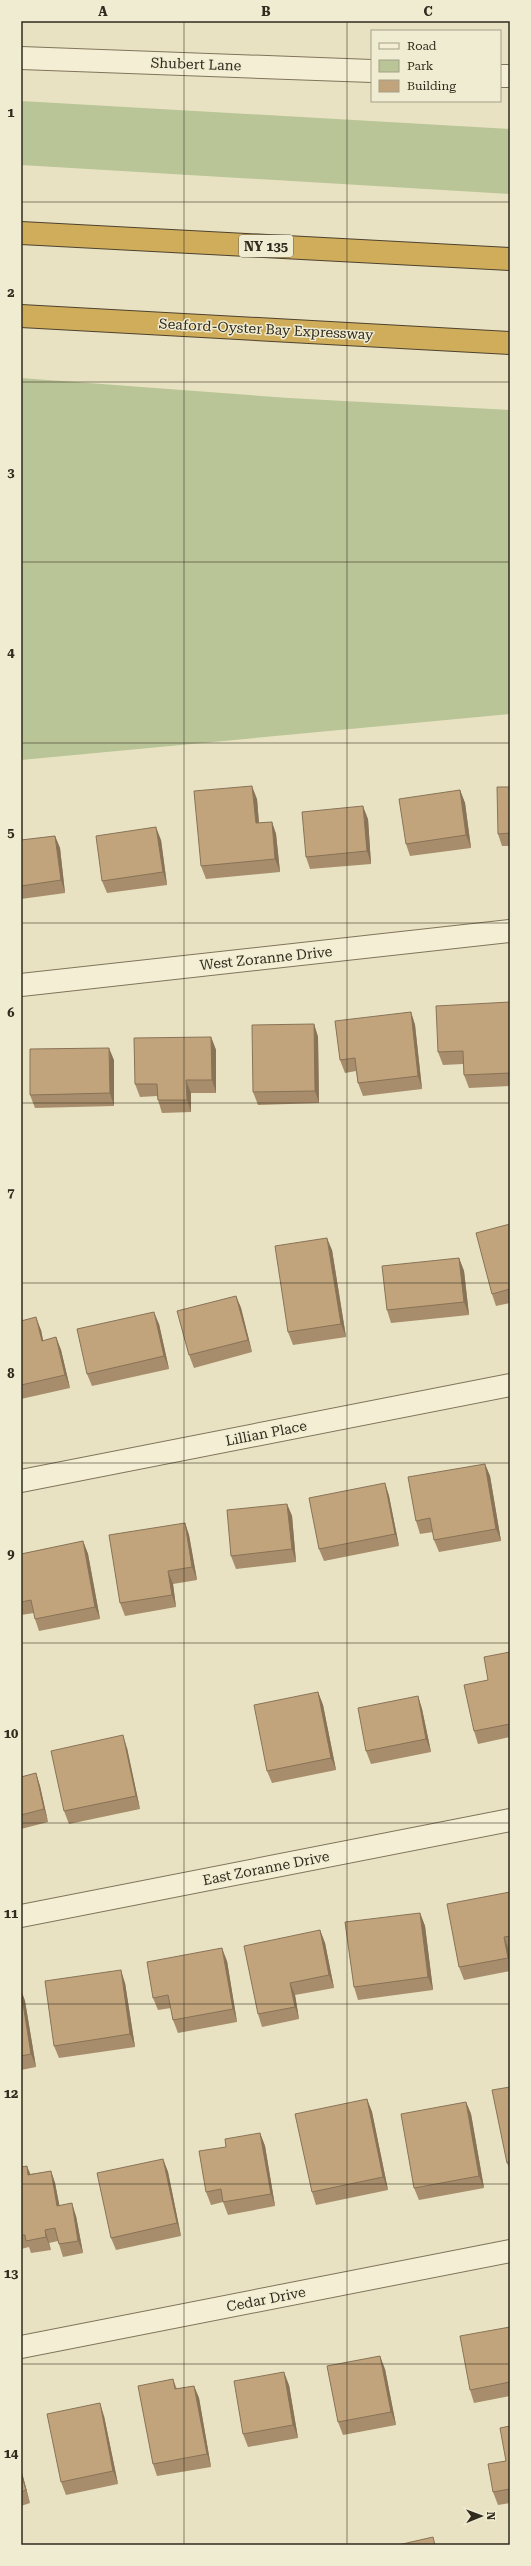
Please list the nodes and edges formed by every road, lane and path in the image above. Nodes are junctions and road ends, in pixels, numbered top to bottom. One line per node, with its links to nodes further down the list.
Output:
1 (21, 58): 2 (street, Shubert Lane)
2 (371, 71)
3 (21, 233): 4 (highway, NY 135)
4 (510, 259)
5 (21, 316): 6 (highway, Seaford-Oyster Bay Expressway)
6 (510, 342)
7 (510, 931): 8 (street, West Zoranne Drive)
8 (21, 985)
9 (510, 1385): 10 (street, Lillian Place)
10 (21, 1481)
11 (510, 1820): 12 (street, East Zoranne Drive)
12 (21, 1916)
13 (510, 2251): 14 (street, Cedar Drive)
14 (21, 2347)

